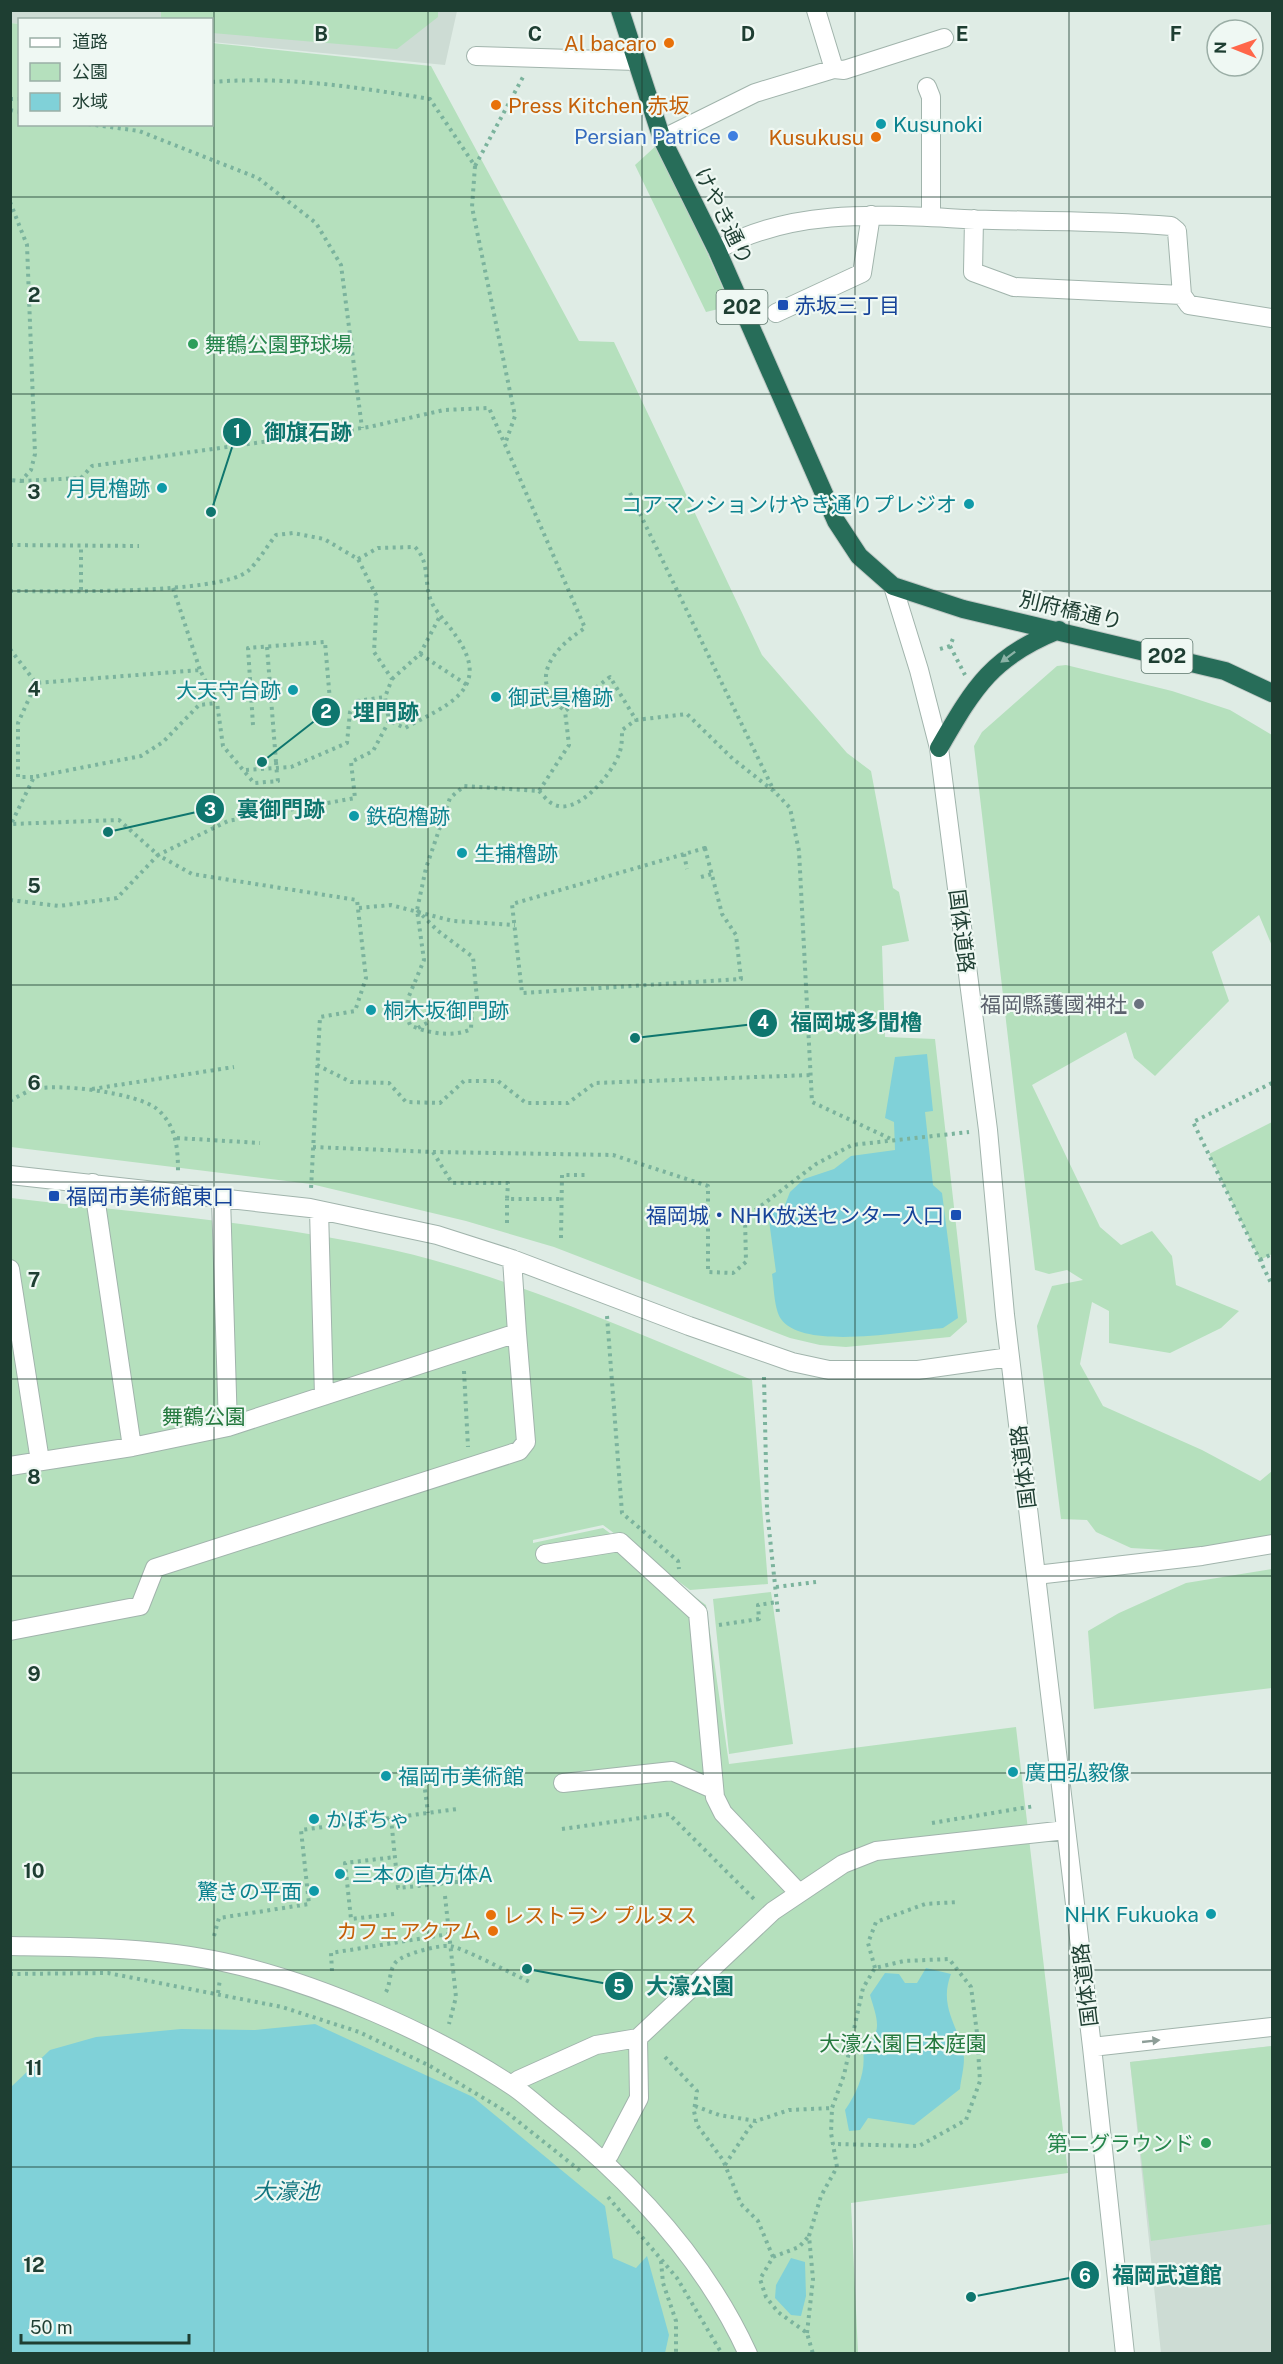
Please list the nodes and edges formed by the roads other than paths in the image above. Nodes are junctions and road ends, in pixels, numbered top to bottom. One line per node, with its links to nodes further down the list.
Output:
1 (620, 10): 5 (highway, けやき通り / 202)
2 (816, 10): 6 (street)
3 (944, 39): 6 (street)
4 (476, 56): 5 (street)
5 (636, 61): 8 (highway, けやき通り / 202)
6 (834, 69): 8 (street)
7 (927, 87): 10 (street)
8 (662, 139): 12 (highway, けやき通り / 202)
9 (871, 215): 10 (street); 12 (street); 14 (street)
10 (931, 216): 11 (street)
11 (974, 219): 13 (street); 13 (street)
12 (717, 250): 16 (highway, けやき通り / 202)
13 (1182, 295): 15 (street)
14 (776, 313)
15 (1272, 318)
16 (893, 586): 17 (highway, 別府橋通り / 202); 19 (street, 国体道路)
17 (1059, 630): 18 (highway, 別府橋通り / 202); 19 (highway, one-way to 19)
18 (1272, 693)
19 (939, 748): 27 (street, 国体道路)
20 (10, 1175): 21 (street)
21 (93, 1183): 22 (street); 30 (street)
22 (221, 1198): 23 (street); 29 (street)
23 (315, 1209): 24 (street); 28 (street)
24 (512, 1259): 26 (street); 27 (street)
25 (10, 1269): 31 (street)
26 (517, 1333): 28 (street); 36 (street)
27 (1010, 1358): 35 (street, 国体道路)
28 (324, 1396): 29 (street)
29 (228, 1427): 30 (street)
30 (132, 1447): 31 (street)
31 (40, 1461): 32 (street)
32 (10, 1466)
33 (1272, 1544): 35 (street)
34 (545, 1554): 38 (street)
35 (1036, 1575): 39 (street, 国体道路)
36 (10, 1631)
37 (563, 1783): 38 (street)
38 (713, 1789): 40 (street)
39 (1066, 1830): 40 (street); 44 (street, 国体道路)
40 (798, 1893): 43 (street)
41 (10, 1947): 47 (street)
42 (1272, 2027): 44 (street, one-way to 42)
43 (638, 2038): 45 (street); 46 (street)
44 (1092, 2047): 48 (street, 国体道路)
45 (518, 2080)
46 (609, 2155)
47 (748, 2354)
48 (1125, 2354)

